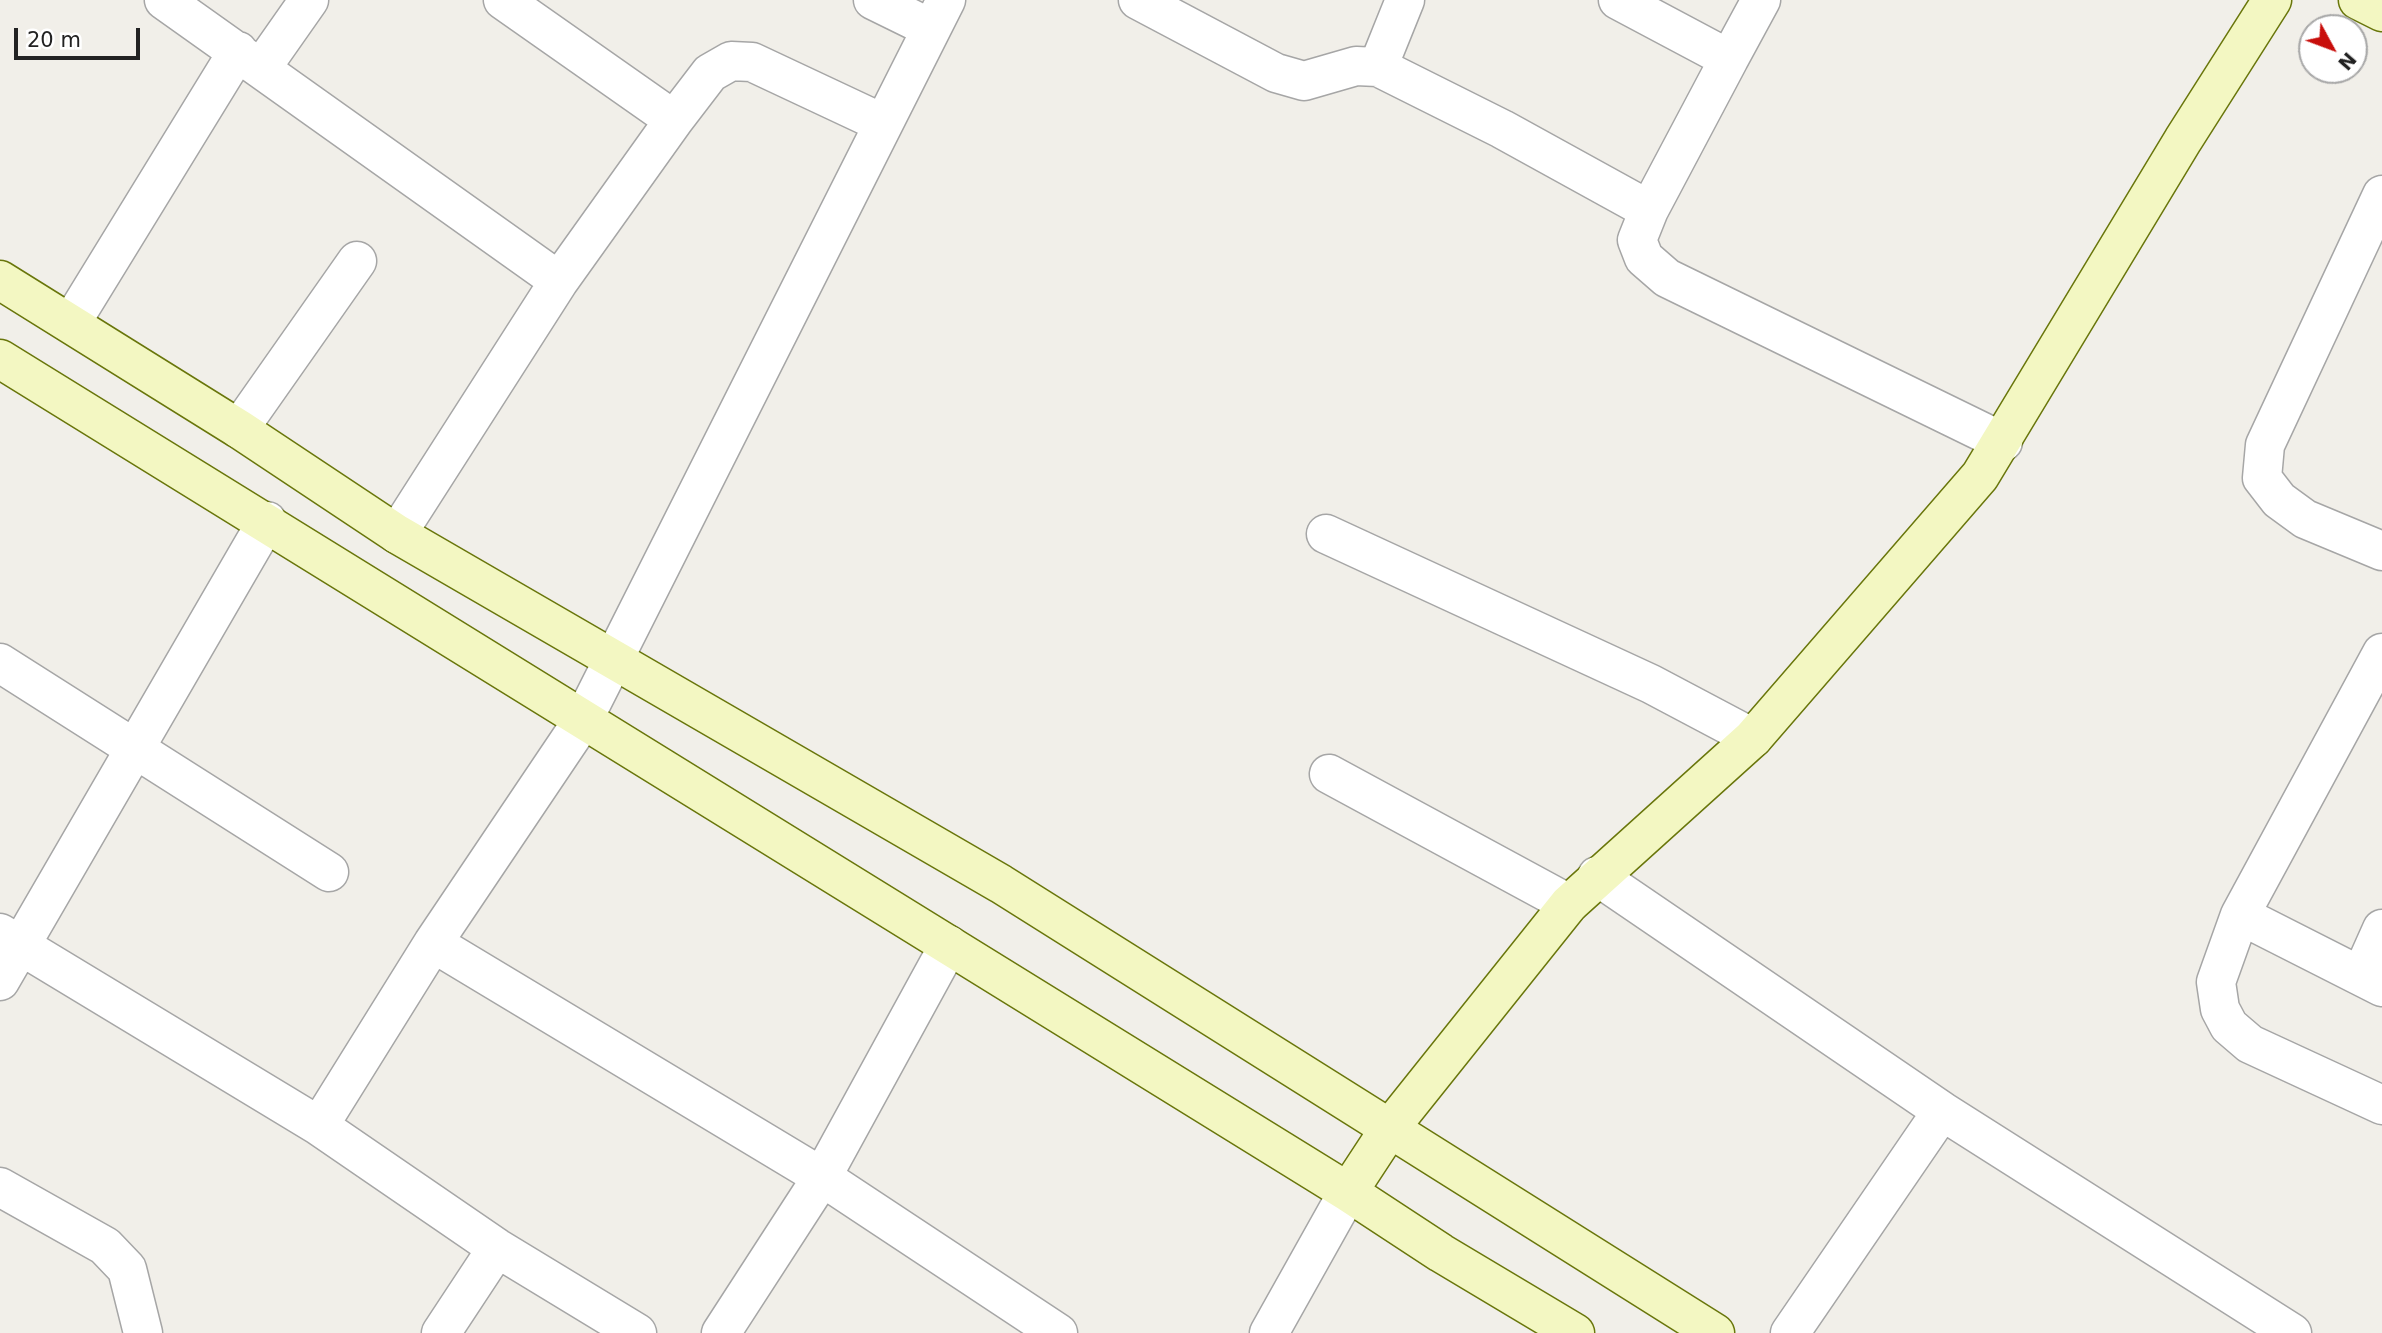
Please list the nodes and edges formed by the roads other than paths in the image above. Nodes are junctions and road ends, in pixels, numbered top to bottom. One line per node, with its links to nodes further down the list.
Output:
1 (164, 0): 13 (street)
2 (309, 0): 13 (street)
3 (503, 0): 16 (street)
4 (873, 0): 12 (street)
5 (1138, 0): 15 (street)
6 (1405, 0): 15 (street)
7 (1618, 0): 14 (street)
8 (1761, 0): 14 (street)
9 (2272, 0): 26 (street)
10 (2358, 0): 11 (street)
11 (2382, 12)
12 (938, 14): 17 (street)
13 (250, 59): 22 (street); 23 (street)
14 (1729, 59): 19 (street)
15 (1378, 67): 19 (street)
16 (674, 120): 17 (street); 22 (street)
17 (882, 123): 32 (street)
18 (2382, 195): 30 (street)
19 (1649, 209): 26 (street)
20 (357, 261): 25 (street)
21 (0, 280): 23 (street)
22 (559, 281): 28 (street)
23 (71, 323): 25 (street)
24 (0, 359): 27 (street)
25 (239, 429): 28 (street)
26 (2003, 442): 35 (street)
27 (267, 522): 34 (street); 36 (street)
28 (397, 534): 32 (street)
29 (1326, 534): 35 (street)
30 (2382, 551)
31 (2382, 653): 41 (street)
32 (615, 661): 34 (street); 51 (street)
33 (0, 663): 36 (street)
34 (583, 720): 44 (street); 45 (street)
35 (1752, 738): 39 (street)
36 (133, 747): 38 (street); 43 (street)
37 (1329, 774): 40 (street)
38 (329, 872)
39 (1597, 876): 40 (street); 49 (street)
40 (1569, 904): 51 (street)
41 (2240, 915): 47 (street); 48 (street)
42 (2382, 929): 47 (street)
43 (10, 939): 46 (street); 50 (street)
44 (433, 943): 50 (street); 52 (street)
45 (949, 945): 52 (street); 54 (street)
46 (0, 981)
47 (2371, 981)
48 (2382, 1105)
49 (1941, 1111): 64 (street); 65 (street)
50 (319, 1126): 55 (street)
51 (1390, 1128): 54 (street); 63 (street)
52 (821, 1177): 60 (street); 61 (street)
53 (0, 1187): 57 (street)
54 (1348, 1192): 56 (street); 62 (street)
55 (497, 1248): 58 (street); 59 (street)
56 (1563, 1330)
57 (144, 1333)
58 (442, 1333)
59 (637, 1333)
60 (721, 1333)
61 (1058, 1333)
62 (1269, 1333)
63 (1715, 1333)
64 (1790, 1333)
65 (2292, 1333)

